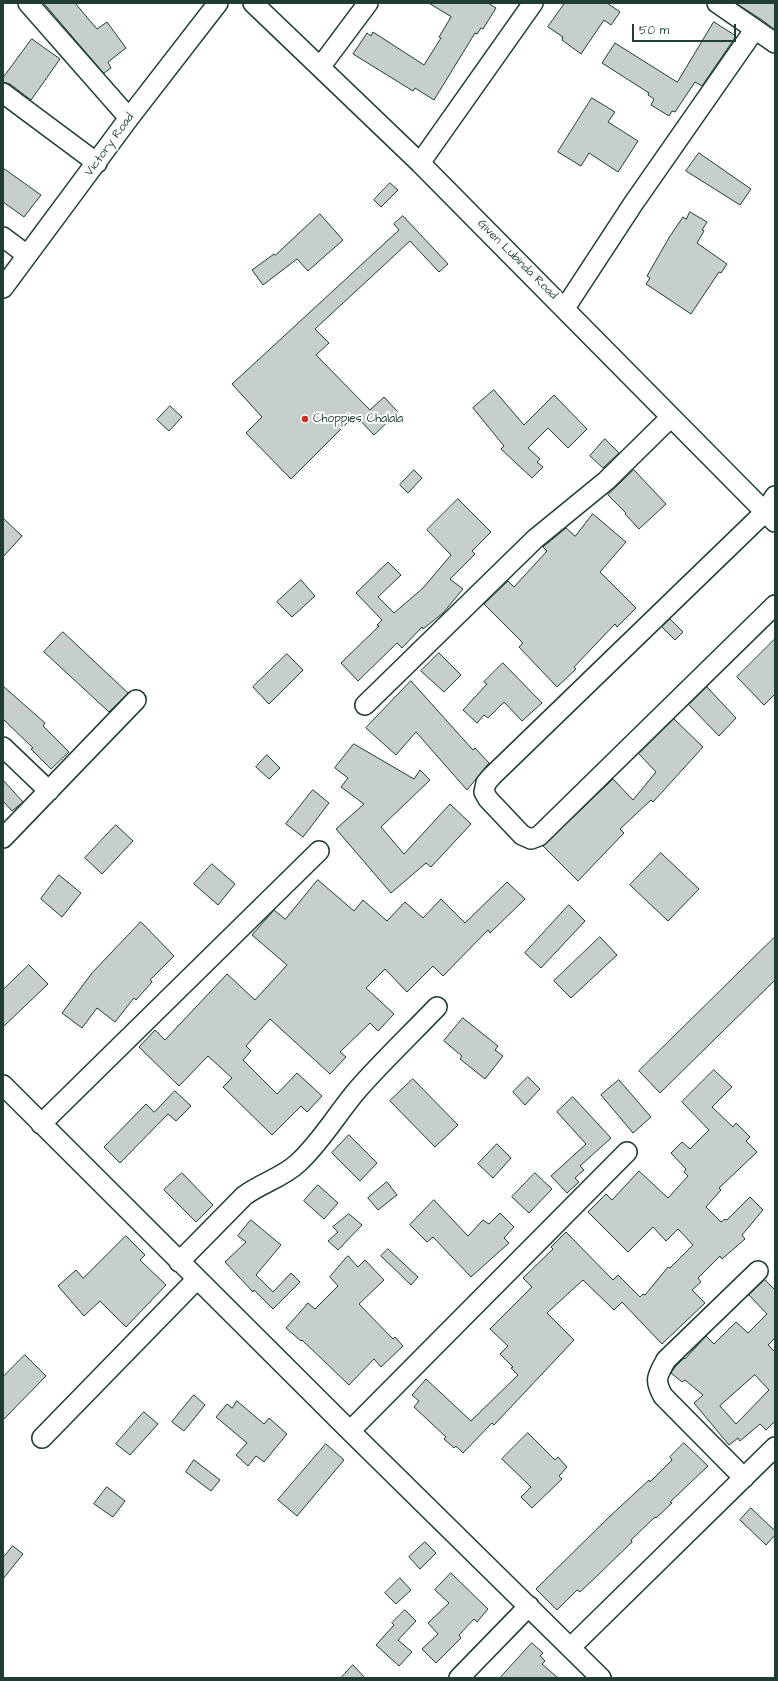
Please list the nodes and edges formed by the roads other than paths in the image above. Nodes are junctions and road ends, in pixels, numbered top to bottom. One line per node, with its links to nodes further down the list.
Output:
1 (28, 3): 11 (street)
2 (218, 3): 11 (street, Victory Road)
3 (253, 3): 9 (street, Given Lubinda Road)
4 (368, 3): 9 (street)
5 (533, 3): 13 (street)
6 (717, 3): 7 (street)
7 (755, 29): 8 (street); 17 (street)
8 (775, 42)
9 (321, 66): 13 (street, Given Lubinda Road)
10 (3, 93): 12 (street)
11 (129, 118): 12 (street, Victory Road)
12 (97, 163): 15 (street, Victory Road)
13 (420, 163): 17 (street, Given Lubinda Road)
14 (3, 237): 15 (street)
15 (28, 255): 16 (street, Victory Road)
16 (3, 288)
17 (565, 308): 18 (street, Given Lubinda Road)
18 (670, 418): 20 (street, Given Lubinda Road); 23 (street)
19 (775, 496): 20 (street)
20 (770, 517): 21 (street)
21 (775, 605)
22 (136, 700): 25 (street)
23 (365, 705)
24 (3, 747): 25 (street)
25 (49, 791): 26 (street)
26 (3, 838)
27 (319, 851): 30 (street)
28 (437, 1007): 32 (street)
29 (5, 1092): 30 (street)
30 (41, 1124): 32 (street)
31 (627, 1152): 35 (street)
32 (179, 1262): 34 (street)
33 (758, 1271): 38 (street)
34 (197, 1280): 35 (street); 36 (street)
35 (350, 1431): 39 (street)
36 (42, 1438)
37 (775, 1447): 38 (street)
38 (744, 1478): 40 (street)
39 (530, 1606): 40 (street); 41 (street)
40 (571, 1647): 42 (street)
41 (460, 1678)
42 (602, 1678)

